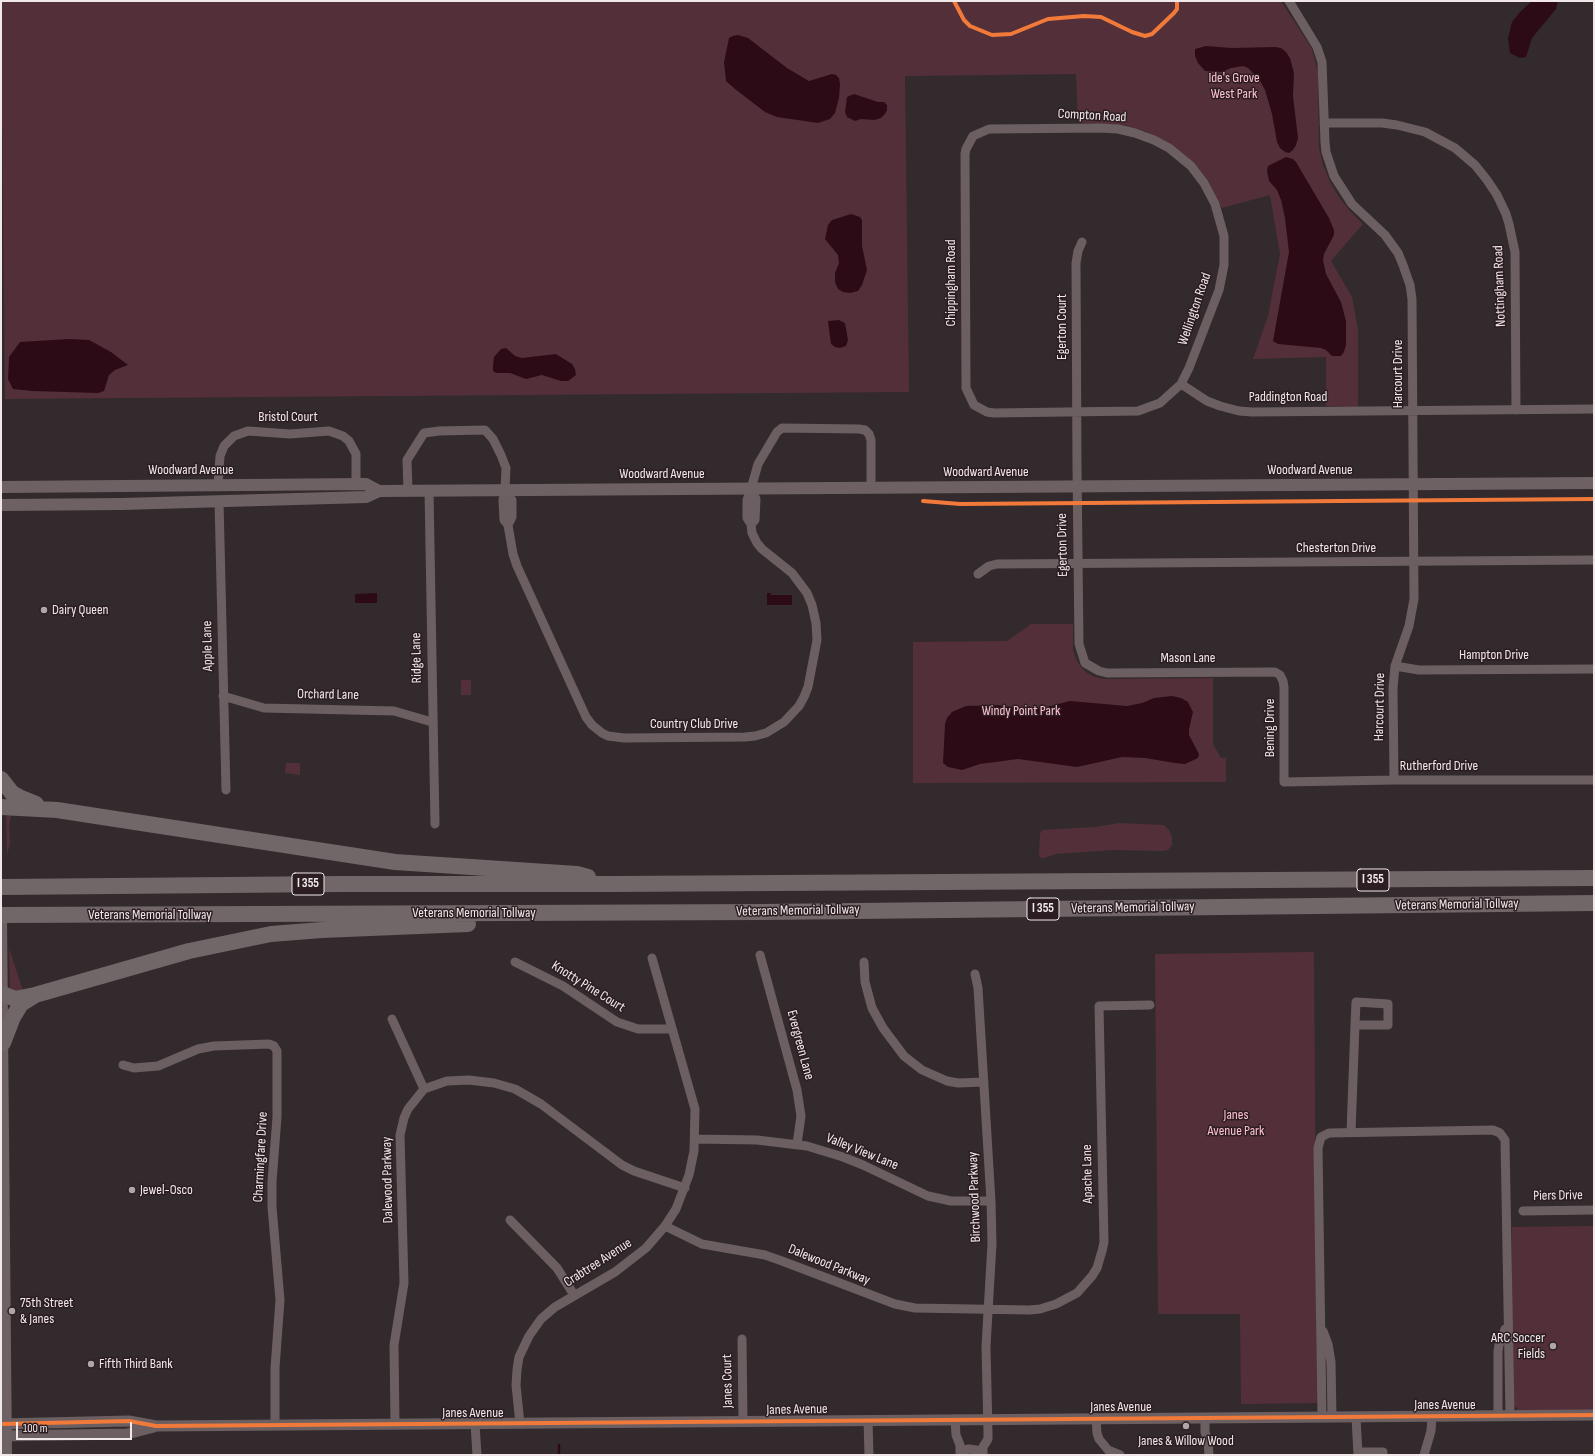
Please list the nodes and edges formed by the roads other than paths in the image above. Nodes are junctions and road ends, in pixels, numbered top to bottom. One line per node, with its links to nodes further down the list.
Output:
1 (1289, 1): 2 (street, Harcourt Drive)
2 (1324, 123): 8 (street, Nottingham Road); 9 (street, Harcourt Drive)
3 (973, 136): 4 (street, Compton Road); 10 (street, Chippingham Road)
4 (1197, 174): 6 (street, Wellington Road)
5 (1082, 242): 10 (street, Egerton Court)
6 (1181, 384): 9 (street, Paddington Road); 10 (street)
7 (1594, 409): 8 (street, Paddington Road)
8 (1516, 410): 9 (street, Paddington Road)
9 (1412, 411): 14 (street, Harcourt Drive)
10 (1077, 413): 16 (street, Egerton Drive)
11 (1594, 484): 14 (main road, Woodward Avenue)
12 (218, 485): 13 (main road, Woodward Avenue); 13 (street, Bristol Court); 15 (main road, Woodward Avenue)
13 (356, 485): 20 (main road, Woodward Avenue)
14 (1412, 485): 16 (main road, Woodward Avenue); 26 (street, Harcourt Drive)
15 (1, 487)
16 (1077, 487): 17 (main road, Woodward Avenue); 27 (street, Egerton Drive)
17 (871, 488): 18 (main road, Woodward Avenue); 18 (street)
18 (751, 489): 19 (main road, Woodward Avenue); 19 (street, Country Club Drive)
19 (505, 490): 21 (street, Country Club Drive); 22 (main road, Woodward Avenue)
20 (379, 491): 21 (main road, Woodward Avenue); 23 (main road, Woodward Avenue)
21 (408, 491): 22 (main road, Woodward Avenue)
22 (429, 491): 34 (street, Ridge Lane)
23 (220, 501): 24 (main road, Woodward Avenue); 33 (street, Apple Lane)
24 (1, 505)
25 (1594, 560): 26 (street, Chesterton Drive)
26 (1413, 562): 27 (street, Chesterton Drive); 29 (street, Harcourt Drive)
27 (1078, 564): 28 (street, Chesterton Drive); 31 (street, Egerton Drive)
28 (978, 574)
29 (1395, 666): 30 (street, Hampton Drive); 36 (street, Harcourt Drive)
30 (1594, 669)
31 (1096, 670): 32 (street, Mason Lane)
32 (1280, 675): 38 (street, Bening Drive)
33 (223, 696): 34 (street, Orchard Lane); 39 (street, Apple Lane)
34 (432, 722): 42 (street, Ridge Lane)
35 (1, 779): 41 (highway)
36 (1394, 780): 37 (street, Rutherford Drive); 38 (street, Rutherford Drive)
37 (1594, 780)
38 (1284, 782)
39 (226, 790)
40 (1, 807): 41 (highway)
41 (57, 810): 46 (highway)
42 (435, 824)
43 (1594, 874): 44 (highway)
44 (1528, 878): 45 (highway, Veterans Memorial Tollway / I 355); 46 (highway, Veterans Memorial Tollway / I 355)
45 (1594, 878)
46 (614, 884): 47 (highway, Veterans Memorial Tollway / I 355)
47 (1, 887)
48 (1594, 903): 49 (highway, Veterans Memorial Tollway / I 355)
49 (1510, 905): 50 (highway, Veterans Memorial Tollway / I 355); 51 (highway)
50 (577, 913): 52 (highway, Veterans Memorial Tollway / I 355); 60 (highway)
51 (1594, 913)
52 (1, 916): 53 (main road)
53 (2, 948): 59 (main road)
54 (760, 955): 71 (street, Evergreen Lane)
55 (652, 958): 64 (street, Crabtree Avenue)
56 (515, 962): 64 (street, Knotty Pine Court)
57 (864, 962): 67 (street)
58 (975, 974): 67 (street, Birchwood Parkway)
59 (2, 993): 60 (highway); 65 (main road)
60 (35, 995): 65 (highway)
61 (1150, 1005): 79 (street, Apache Lane)
62 (392, 1019): 68 (street)
63 (1355, 1025): 69 (street)
64 (672, 1029): 70 (street, Crabtree Avenue)
65 (3, 1042): 94 (main road)
66 (123, 1065): 98 (street, Charmingfare Drive)
67 (984, 1082): 73 (street, Birchwood Parkway)
68 (424, 1089): 72 (street); 95 (street, Dalewood Parkway)
69 (1351, 1132): 80 (street); 86 (street)
70 (695, 1139): 71 (street, Valley View Lane); 72 (street, Crabtree Avenue)
71 (797, 1144): 73 (street, Valley View Lane)
72 (685, 1188): 77 (street, Crabtree Avenue)
73 (991, 1201): 79 (street, Birchwood Parkway)
74 (1594, 1210): 75 (street, Piers Drive)
75 (1523, 1211)
76 (510, 1220): 78 (street)
77 (665, 1226): 78 (street, Crabtree Avenue); 79 (street, Dalewood Parkway)
78 (574, 1295): 97 (street, Crabtree Avenue)
79 (988, 1309): 90 (street, Birchwood Parkway)
80 (1507, 1322): 84 (street); 85 (street)
81 (742, 1339): 93 (street, Janes Court)
82 (1594, 1415): 85 (street, Janes Avenue)
83 (1432, 1416): 84 (street, Janes Avenue); 87 (street, Janes Avenue); 110 (street)
84 (1498, 1416): 85 (street, Janes Avenue)
85 (1510, 1416)
86 (1327, 1417): 87 (street, Janes Avenue); 89 (street, Janes Avenue)
87 (1356, 1417): 103 (street)
88 (1096, 1418): 89 (street, Janes Avenue); 90 (street, Janes Avenue); 107 (street)
89 (1205, 1418): 108 (street)
90 (988, 1419): 92 (street, Janes Avenue); 102 (street, Birchwood Parkway)
91 (868, 1420): 92 (street, Janes Avenue); 93 (street, Janes Avenue); 106 (street)
92 (955, 1420): 101 (street)
93 (743, 1422): 97 (street, Janes Avenue)
94 (3, 1424): 99 (street, Janes Avenue); 100 (main road)
95 (395, 1424): 96 (street, Janes Avenue); 98 (street, Janes Avenue)
96 (475, 1424): 97 (street, Janes Avenue); 105 (street)
97 (520, 1424)
98 (274, 1425): 99 (street, Janes Avenue)
99 (156, 1426): 100 (street, Janes Avenue)
100 (3, 1436): 104 (main road)
101 (960, 1453): 102 (street)
102 (983, 1453)
103 (1358, 1453): 109 (street)
104 (6, 1455)
105 (477, 1455)
106 (869, 1455)
107 (1120, 1455)
108 (1209, 1455)
109 (1383, 1455)
110 (1424, 1455)

